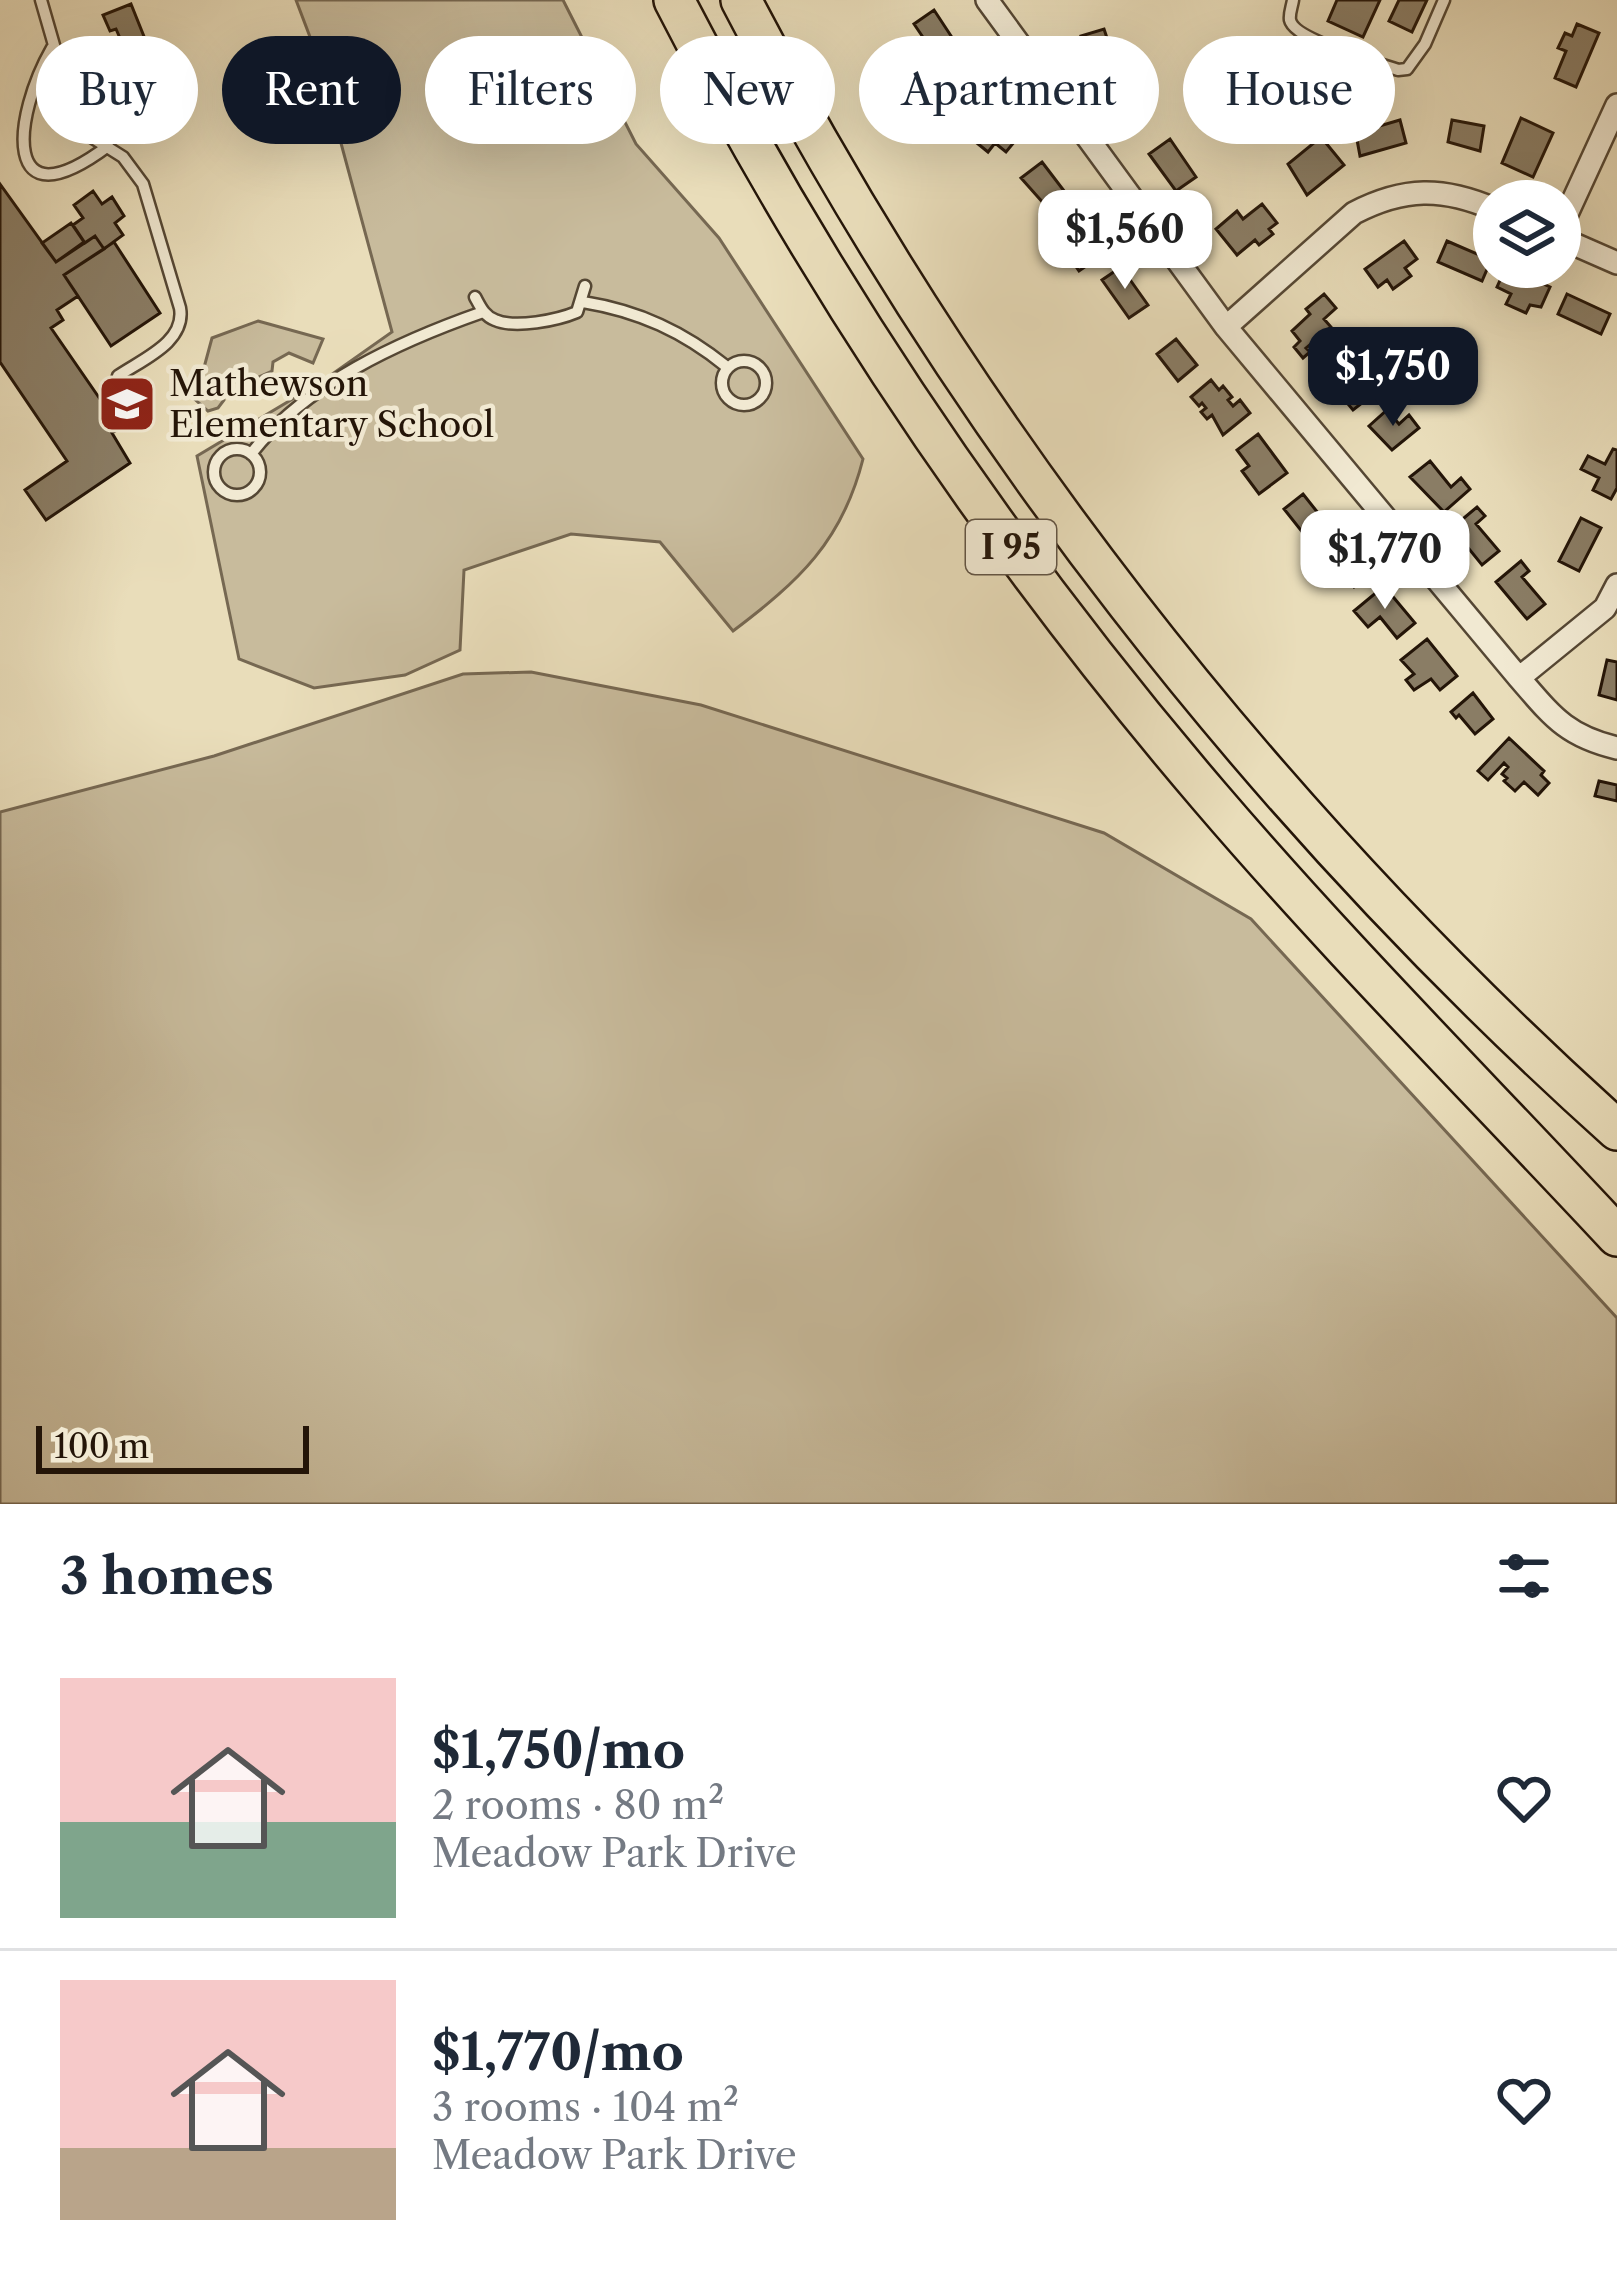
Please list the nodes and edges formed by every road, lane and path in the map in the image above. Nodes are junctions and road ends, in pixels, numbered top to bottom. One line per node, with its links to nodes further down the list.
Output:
1 (41, 0): 7 (lane)
2 (674, 0): 27 (highway, I 95)
3 (741, 0): 28 (highway, I 95)
4 (987, 0): 20 (street)
5 (1293, 0): 6 (lane)
6 (1444, 0)
7 (49, 36)
8 (36, 75): 11 (lane)
9 (1617, 105): 12 (street)
10 (104, 144): 11 (lane)
11 (108, 146): 22 (lane)
12 (1581, 186)
13 (1473, 200): 20 (street)
14 (1581, 244): 15 (street)
15 (1617, 263)
16 (585, 286): 18 (lane)
17 (475, 297): 19 (lane)
18 (584, 302): 19 (lane); 21 (lane)
19 (483, 312): 23 (lane)
20 (1226, 327): 25 (street)
21 (728, 367): 21 (lane)
22 (118, 376)
23 (251, 454): 23 (lane)
24 (1617, 585): 25 (street)
25 (1520, 678): 26 (street)
26 (1617, 748)
27 (1430, 1034): 29 (highway, I 95); 30 (highway)
28 (1617, 1130)
29 (1617, 1209)
30 (1617, 1236)

